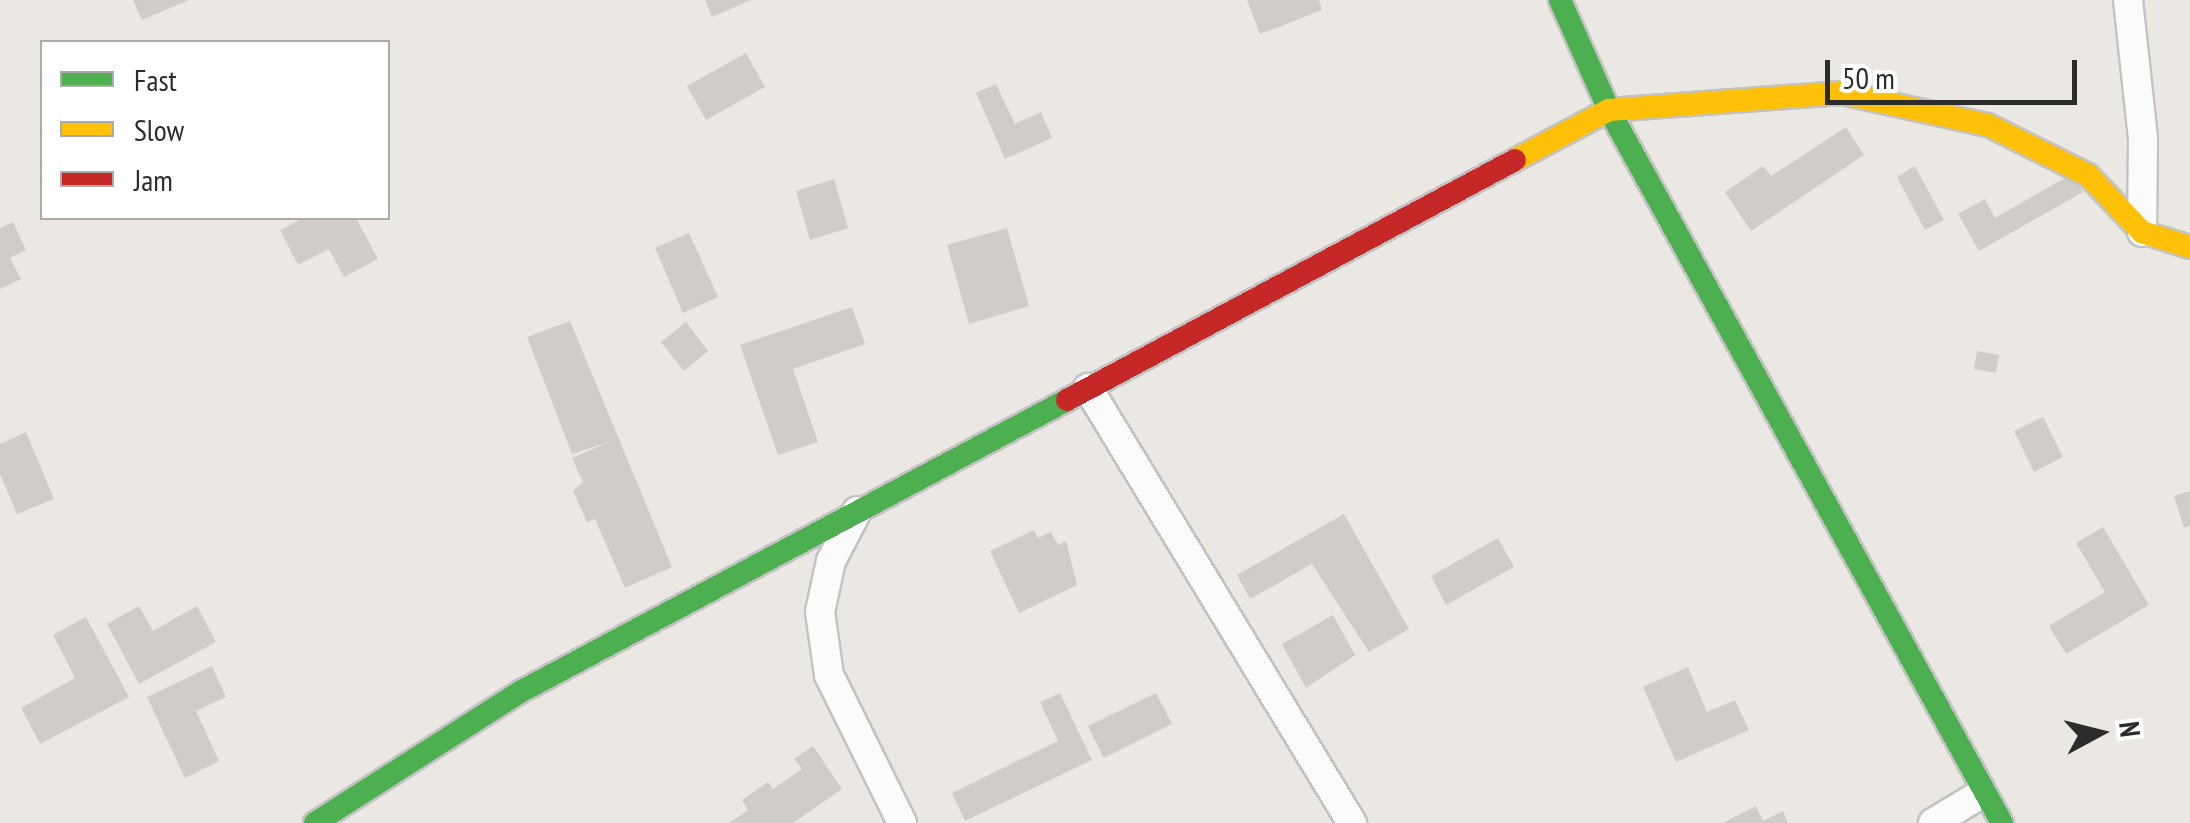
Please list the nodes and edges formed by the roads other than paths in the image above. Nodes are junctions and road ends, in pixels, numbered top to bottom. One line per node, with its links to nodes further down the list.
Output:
1 (1560, 0): 3 (street)
2 (2128, 0): 4 (street)
3 (1609, 110): 4 (street); 6 (street); 8 (street)
4 (2142, 232): 5 (street)
5 (2190, 246)
6 (1088, 388): 7 (street); 11 (street)
7 (860, 505): 9 (street); 10 (street)
8 (1981, 794): 12 (street); 13 (street)
9 (315, 823)
10 (902, 823)
11 (1352, 823)
12 (1933, 823)
13 (2002, 823)

